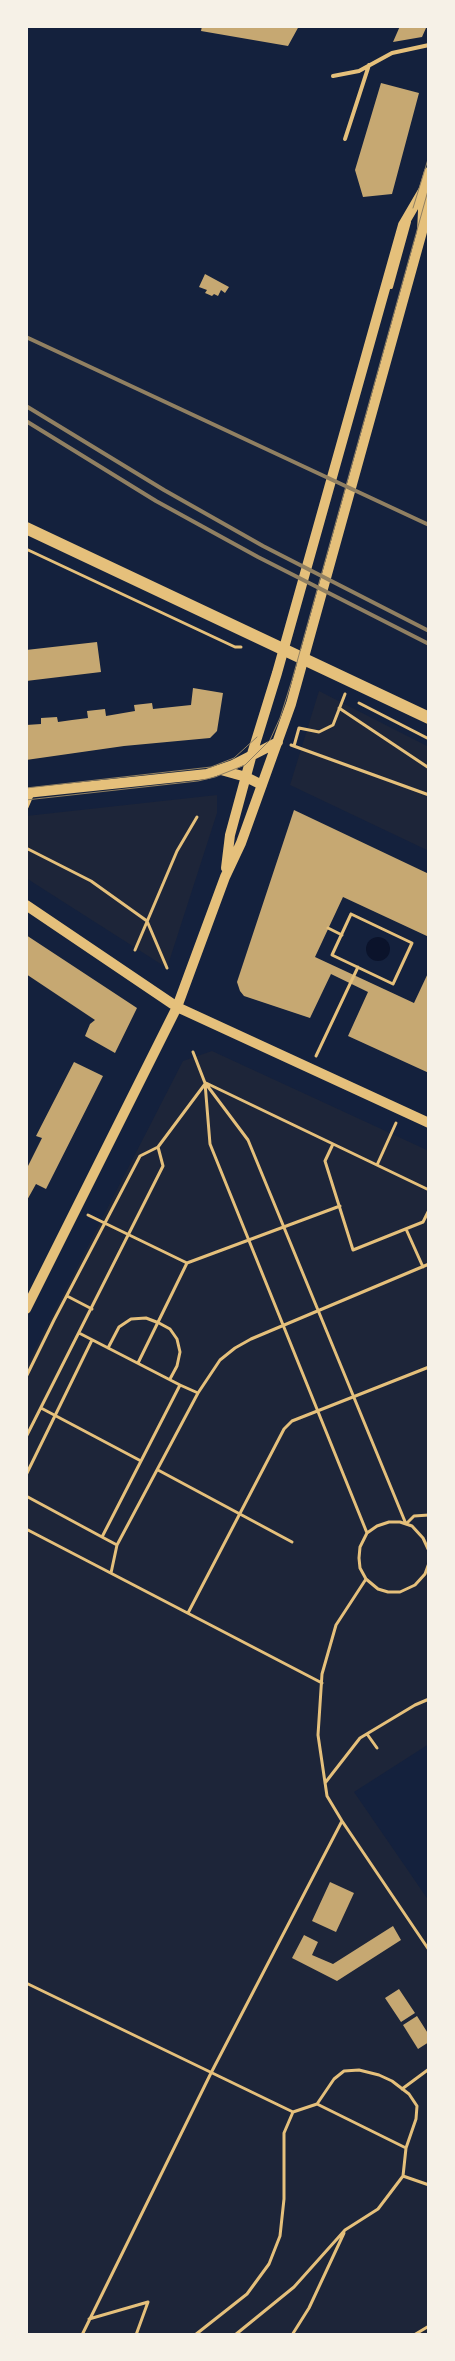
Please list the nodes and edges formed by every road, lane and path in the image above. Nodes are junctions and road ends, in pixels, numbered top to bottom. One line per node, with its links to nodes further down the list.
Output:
1 (429, 45): 2 (lane)
2 (369, 65): 3 (lane); 4 (lane)
3 (333, 76)
4 (345, 138)
5 (429, 172): 6 (main road)
6 (424, 188): 9 (main road); 10 (main road)
7 (26, 528): 8 (main road)
8 (429, 718)
9 (278, 742): 10 (main road); 14 (main road)
10 (252, 754): 12 (main road); 13 (main road)
11 (429, 768): 16 (path)
12 (221, 770): 13 (main road); 15 (main road)
13 (246, 777): 14 (main road); 20 (main road)
14 (262, 785): 20 (main road)
15 (29, 793): 17 (street)
16 (429, 795)
17 (26, 806)
18 (197, 817): 22 (path)
19 (26, 848): 22 (path)
20 (225, 877): 28 (main road)
21 (26, 905): 28 (main road)
22 (148, 921): 25 (path); 27 (path)
23 (328, 928): 24 (path)
24 (342, 935): 26 (path); 26 (path)
25 (135, 950)
26 (358, 967): 30 (path)
27 (167, 968)
28 (177, 1008): 30 (main road); 39 (main road)
29 (194, 1052): 31 (path)
30 (311, 1068): 32 (main road)
31 (205, 1083): 34 (path); 35 (path); 42 (path); 45 (path)
32 (402, 1110): 33 (main road); 36 (path)
33 (429, 1123)
34 (334, 1144): 36 (path); 38 (path)
35 (158, 1147): 41 (path); 44 (path)
36 (377, 1165): 37 (path)
37 (429, 1190)
38 (340, 1206): 42 (path); 43 (path)
39 (77, 1208): 41 (path); 50 (main road)
40 (429, 1210): 43 (path)
41 (105, 1223): 44 (path); 49 (path)
42 (283, 1227): 45 (path); 52 (path)
43 (406, 1228): 48 (path)
44 (130, 1235): 46 (path); 51 (path)
45 (249, 1240): 46 (path); 54 (path)
46 (187, 1263): 53 (path)
47 (429, 1264): 48 (path)
48 (423, 1267): 52 (path)
49 (67, 1296): 51 (path); 60 (path)
50 (27, 1306)
51 (92, 1309): 55 (path)
52 (318, 1311): 54 (path); 64 (path)
53 (159, 1323): 57 (path); 58 (path); 61 (path)
54 (283, 1326): 63 (path); 66 (path)
55 (79, 1333): 56 (path); 65 (path)
56 (92, 1340): 57 (path); 67 (path)
57 (108, 1348): 58 (path)
58 (138, 1363): 61 (path)
59 (429, 1367): 64 (path)
60 (26, 1377)
61 (170, 1379): 62 (path)
62 (180, 1385): 63 (path); 69 (path)
63 (198, 1393): 70 (path)
64 (354, 1396): 66 (path); 75 (path)
65 (41, 1408): 67 (path); 68 (path)
66 (319, 1410): 73 (path); 77 (path)
67 (56, 1416): 69 (path); 71 (path)
68 (26, 1437)
69 (141, 1461): 78 (path)
70 (158, 1470): 73 (path); 80 (path)
71 (26, 1475)
72 (26, 1496): 78 (path)
73 (240, 1514): 79 (path); 85 (path)
74 (429, 1515): 75 (path)
75 (406, 1524): 77 (path); 81 (path)
76 (26, 1529): 83 (path)
77 (368, 1533): 84 (path)
78 (102, 1537): 80 (path)
79 (292, 1542)
80 (116, 1545): 83 (path)
81 (429, 1551)
82 (429, 1563): 84 (path)
83 (111, 1574): 85 (path)
84 (366, 1579): 86 (path)
85 (188, 1614): 86 (path)
86 (322, 1683): 90 (path)
87 (429, 1699): 88 (path)
88 (367, 1734): 89 (path); 90 (path)
89 (377, 1748)
90 (325, 1783): 91 (path)
91 (342, 1822): 92 (path); 95 (path)
92 (429, 1950)
93 (26, 1983): 95 (path)
94 (429, 2069): 96 (path)
95 (210, 2073): 98 (path); 103 (path)
96 (402, 2089): 97 (path); 99 (path)
97 (318, 2104): 98 (path); 99 (path)
98 (293, 2112): 107 (path)
99 (406, 2148): 100 (path)
100 (403, 2176): 101 (path); 102 (path)
101 (429, 2185)
102 (345, 2230): 108 (path); 109 (path)
103 (89, 2320): 105 (path); 106 (path)
104 (428, 2328): 110 (path)
105 (82, 2335)
106 (136, 2335)
107 (195, 2335)
108 (235, 2335)
109 (292, 2335)
110 (414, 2335)

